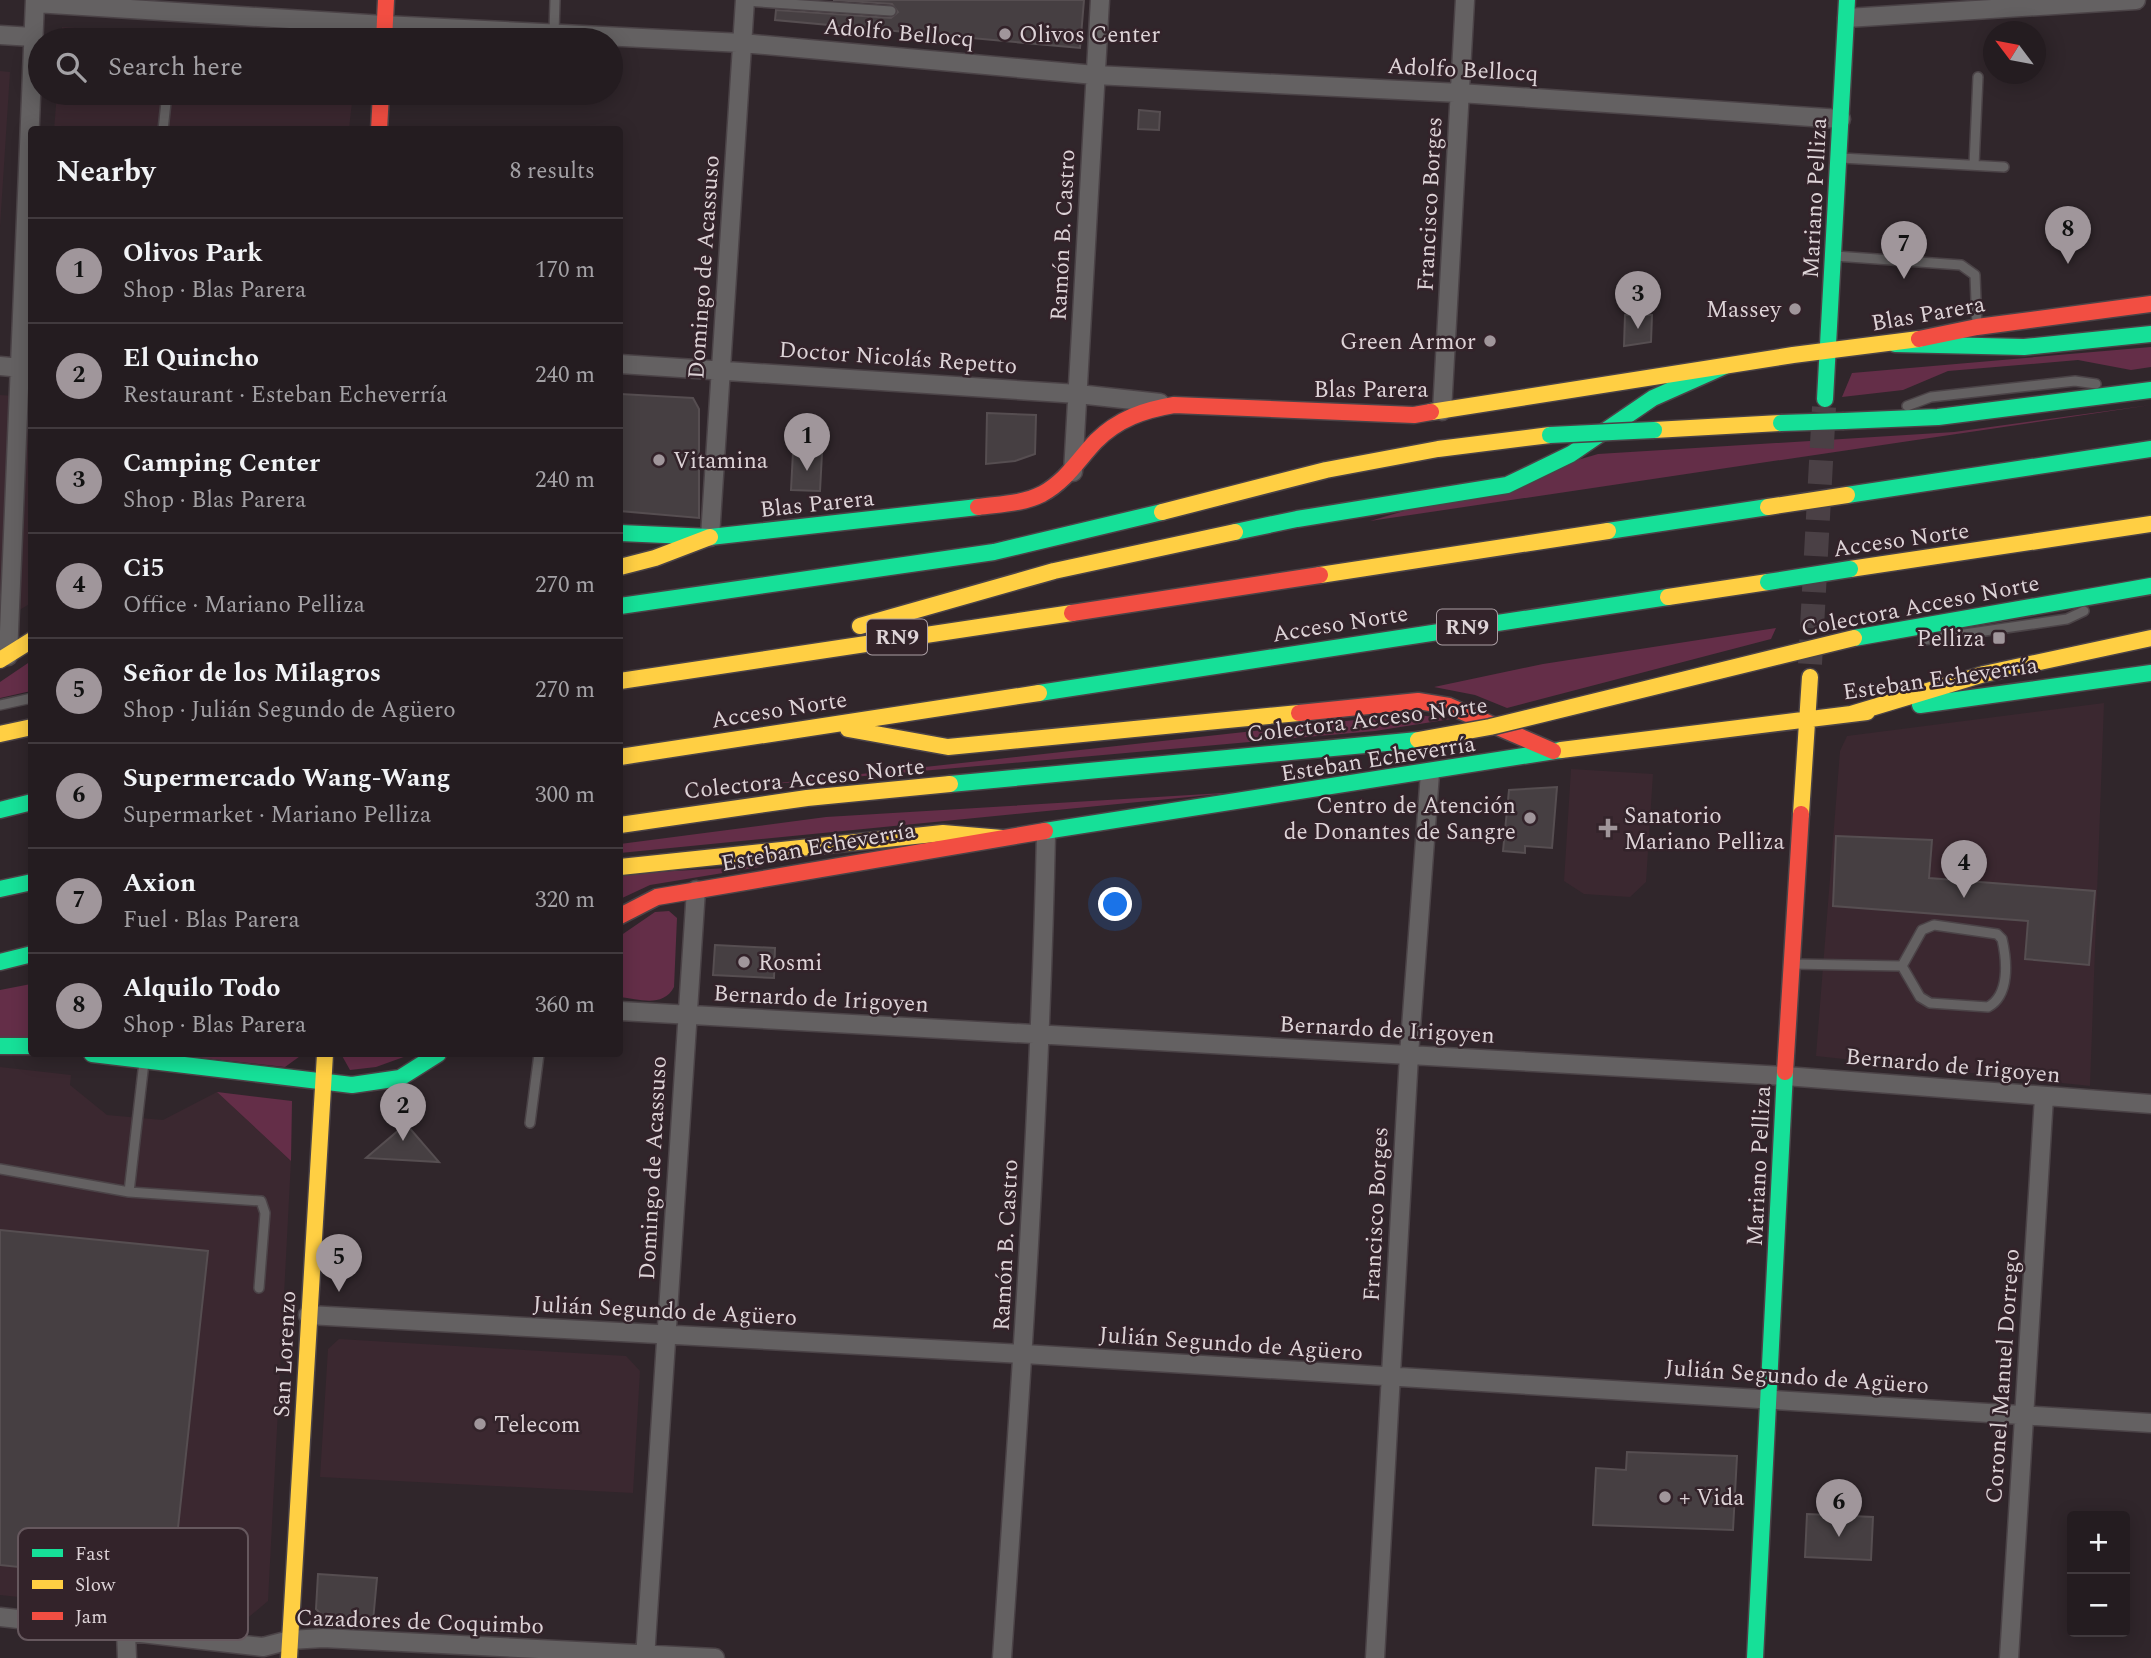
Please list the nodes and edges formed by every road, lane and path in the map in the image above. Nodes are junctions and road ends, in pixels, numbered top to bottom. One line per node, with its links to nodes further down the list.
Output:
1 (386, 0): 12 (main road)
2 (555, 0): 13 (lane)
3 (1100, 0): 18 (street, Ramón B. Castro)
4 (1465, 0): 20 (street, Francisco Borges)
5 (2136, 0): 8 (street)
6 (35, 1): 10 (street); 11 (street, Adolfo Bellocq)
7 (745, 1): 9 (lane); 17 (street, Domingo de Acassuso)
8 (1847, 9): 24 (main road, Mariano Pelliza)
9 (891, 11)
10 (34, 28)
11 (329, 28)
12 (384, 28)
13 (554, 28)
14 (0, 35): 15 (street)
15 (28, 37)
16 (623, 37): 17 (street, Adolfo Bellocq)
17 (742, 43): 18 (street, Adolfo Bellocq); 42 (street, Domingo de Acassuso)
18 (1095, 75): 20 (street, Adolfo Bellocq); 44 (street, Ramón B. Castro)
19 (1978, 77): 29 (lane)
20 (1460, 93): 24 (street, Adolfo Bellocq); 47 (street, Francisco Borges)
21 (32, 105): 25 (street)
22 (166, 105): 26 (lane)
23 (380, 105): 27 (main road)
24 (1841, 119): 28 (main road, Mariano Pelliza)
25 (31, 126)
26 (163, 126)
27 (379, 126)
28 (1839, 158): 29 (lane); 31 (main road, Mariano Pelliza)
29 (1974, 165): 30 (lane)
30 (2004, 167)
31 (1833, 256): 34 (lane); 37 (main road, Mariano Pelliza)
32 (28, 274): 41 (street)
33 (2151, 304): 34 (main road, Blas Parera)
34 (1977, 327): 36 (main road, Blas Parera)
35 (2151, 334): 36 (main road)
36 (1895, 344): 37 (main road, Blas Parera)
37 (1827, 351): 40 (main road, Blas Parera); 45 (main road, Mariano Pelliza)
38 (623, 364): 42 (street, Doctor Nicolás Repetto)
39 (0, 366): 41 (street)
40 (1725, 366): 47 (main road, Blas Parera); 59 (main road)
41 (26, 369): 58 (street)
42 (720, 369): 44 (street, Doctor Nicolás Repetto); 52 (street, Domingo de Acassuso)
43 (2147, 390): 55 (main road, bridge)
44 (1078, 394): 46 (street, Doctor Nicolás Repetto); 49 (street, Ramón B. Castro)
45 (1825, 399)
46 (1174, 405): 47 (main road, Blas Parera); 49 (main road, Blas Parera)
47 (1442, 411)
48 (2151, 449): 59 (main road, RN9, bridge)
49 (1073, 473): 52 (main road, Blas Parera)
50 (2151, 524): 67 (main road, Acceso Norte / RN9, bridge)
51 (623, 533): 52 (main road, Blas Parera)
52 (710, 537): 53 (main road)
53 (623, 566)
54 (2143, 587): 77 (main road, Colectora Acceso Norte, bridge)
55 (623, 607)
56 (2151, 638): 65 (main road)
57 (28, 643): 58 (main road)
58 (4, 658)
59 (733, 662): 62 (main road, RN9)
60 (2151, 673): 65 (main road, Esteban Echeverría)
61 (1810, 677): 66 (main road, Mariano Pelliza)
62 (623, 680)
63 (28, 699): 64 (lane)
64 (0, 705)
65 (1852, 714): 66 (main road, Esteban Echeverría)
66 (1807, 719): 70 (main road, Esteban Echeverría); 88 (main road, Mariano Pelliza)
67 (822, 724): 70 (main road); 71 (main road, Acceso Norte / RN9)
68 (28, 728): 69 (main road)
69 (0, 734)
70 (1553, 751): 72 (main road, Esteban Echeverría)
71 (623, 757)
72 (1430, 773): 78 (main road, Esteban Echeverría); 95 (street, Francisco Borges)
73 (28, 788): 74 (main road)
74 (10, 790)
75 (28, 803): 76 (main road)
76 (0, 810)
77 (623, 825)
78 (1046, 834): 79 (main road, Esteban Echeverría); 92 (street, Ramón B. Castro)
79 (1002, 838): 80 (main road); 83 (main road, Esteban Echeverría)
80 (623, 867)
81 (28, 883): 82 (main road)
82 (0, 889)
83 (696, 890): 84 (main road, Esteban Echeverría); 91 (street, Domingo de Acassuso)
84 (623, 914)
85 (28, 955): 87 (main road)
86 (28, 960): 87 (main road)
87 (0, 963)
88 (1792, 964): 89 (lane); 101 (main road, Mariano Pelliza)
89 (1902, 965): 89 (lane)
90 (623, 1011): 91 (street, Bernardo de Irigoyen)
91 (685, 1015): 92 (street, Bernardo de Irigoyen); 110 (street, Domingo de Acassuso)
92 (1040, 1035): 95 (street, Bernardo de Irigoyen); 111 (street, Ramón B. Castro)
93 (0, 1046): 94 (main road)
94 (28, 1046)
95 (1409, 1055): 101 (street, Bernardo de Irigoyen); 112 (street, Francisco Borges)
96 (118, 1057): 100 (main road)
97 (325, 1057): 102 (main road, San Lorenzo)
98 (433, 1057): 102 (main road)
99 (540, 1057): 105 (lane)
100 (144, 1060): 102 (main road); 107 (lane)
101 (1784, 1076): 103 (street, Bernardo de Irigoyen); 113 (main road, Mariano Pelliza)
102 (324, 1080): 109 (main road, San Lorenzo)
103 (2044, 1097): 104 (street, Bernardo de Irigoyen); 114 (street, Coronel Manuel Dorrego)
104 (2151, 1104)
105 (530, 1123)
106 (0, 1169): 107 (lane)
107 (129, 1192): 108 (lane)
108 (259, 1288)
109 (308, 1315): 110 (street, Julián Segundo de Agüero); 120 (main road, San Lorenzo)
110 (666, 1335): 111 (street, Julián Segundo de Agüero); 121 (street, Domingo de Acassuso)
111 (1024, 1354): 112 (street, Julián Segundo de Agüero); 124 (street, Ramón B. Castro)
112 (1391, 1378): 113 (street, Julián Segundo de Agüero); 125 (street, Francisco Borges)
113 (1770, 1398): 114 (street, Julián Segundo de Agüero); 126 (main road, Mariano Pelliza)
114 (2024, 1415): 115 (street, Julián Segundo de Agüero); 127 (street, Coronel Manuel Dorrego)
115 (2151, 1423)
116 (0, 1617): 117 (street, Cazadores de Coquimbo)
117 (18, 1619)
118 (126, 1640): 122 (street)
119 (199, 1640): 120 (street, Cazadores de Coquimbo)
120 (290, 1649): 121 (street, Cazadores de Coquimbo)
121 (645, 1656): 123 (street, Cazadores de Coquimbo)
122 (127, 1658)
123 (715, 1658)
124 (1002, 1658)
125 (1375, 1658)
126 (1755, 1658)
127 (2009, 1658)

